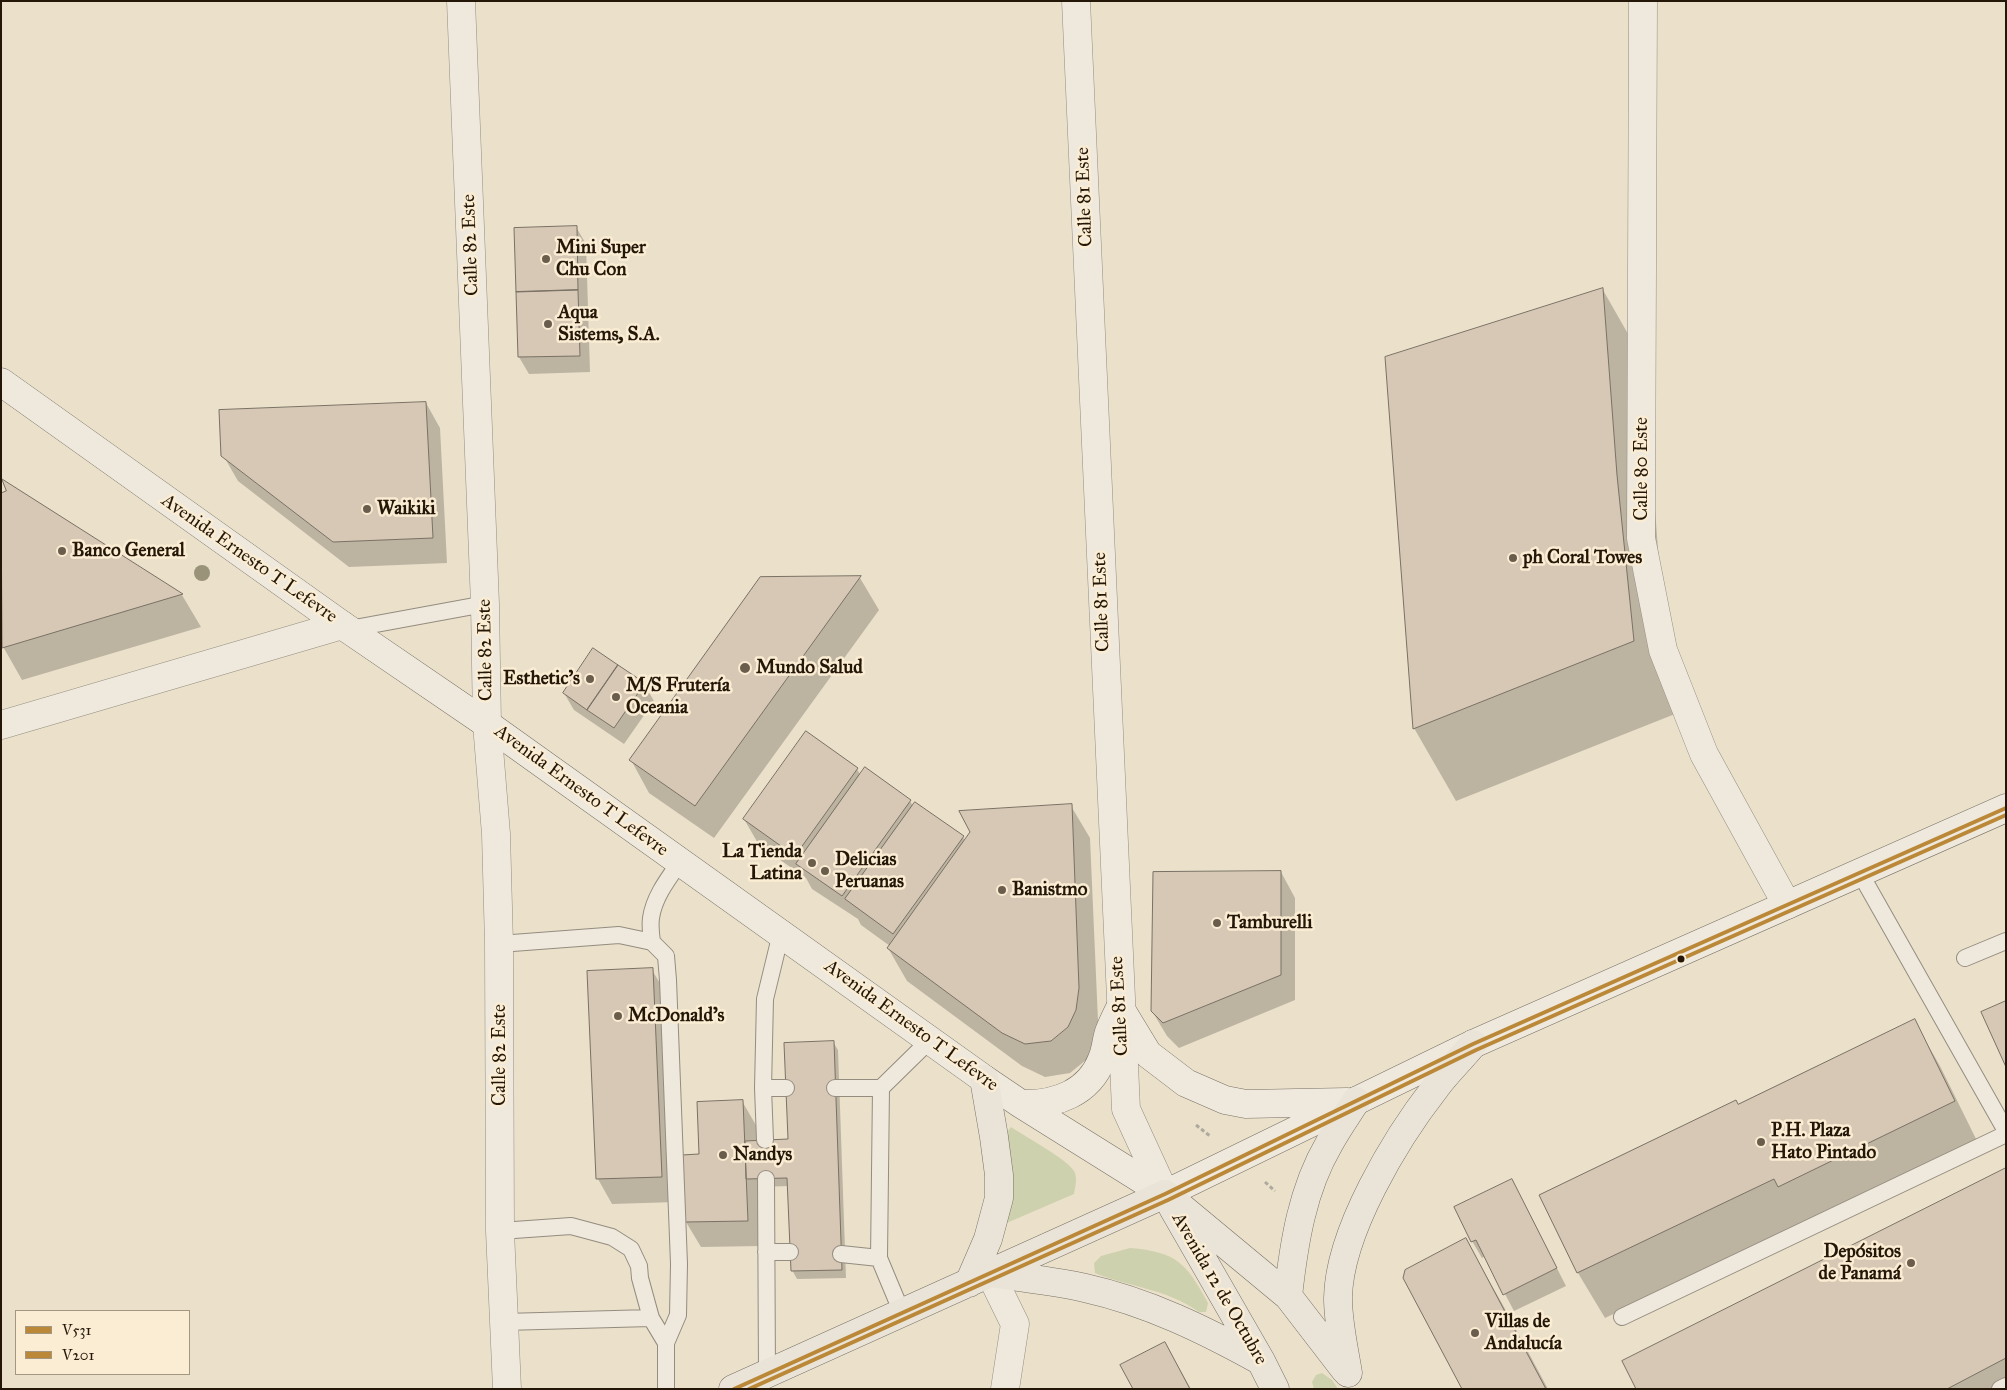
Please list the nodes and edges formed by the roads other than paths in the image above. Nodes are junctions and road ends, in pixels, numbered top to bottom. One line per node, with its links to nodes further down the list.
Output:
1 (461, 1): 5 (street, Calle 82 Este)
2 (1076, 1): 18 (street, Calle 81 Este)
3 (1644, 1): 12 (street, Calle 80 Este)
4 (1, 382): 6 (street, Avenida Ernesto T Lefevre)
5 (485, 604): 6 (lane); 7 (street, Calle 82 Este)
6 (346, 627): 7 (street, Avenida Ernesto T Lefevre); 8 (street)
7 (487, 724): 10 (street, Avenida Ernesto T Lefevre); 16 (street, Calle 82 Este)
8 (1, 725)
9 (2006, 808): 11 (street)
10 (680, 862): 13 (street, Avenida Ernesto T Lefevre); 15 (lane)
11 (1860, 873): 12 (street); 28 (lane)
12 (1787, 905): 20 (street)
13 (780, 933): 19 (street, Avenida Ernesto T Lefevre); 22 (lane)
14 (2006, 941): 17 (lane)
15 (652, 942): 16 (lane); 43 (lane)
16 (499, 944): 32 (street, Calle 82 Este)
17 (1965, 958)
18 (1120, 1008): 26 (street); 27 (street); 31 (street, Calle 81 Este)
19 (930, 1040): 21 (street, Avenida Ernesto T Lefevre); 25 (lane)
20 (1473, 1044): 26 (street); 46 (main road)
21 (984, 1079): 27 (street, Avenida Ernesto T Lefevre); 37 (main road)
22 (763, 1088): 23 (lane); 29 (lane)
23 (786, 1088)
24 (835, 1088): 25 (lane)
25 (881, 1088): 36 (lane)
26 (1356, 1101): 31 (street); 38 (main road)
27 (1021, 1104): 31 (street, Avenida Ernesto T Lefevre)
28 (2006, 1132): 40 (lane)
29 (765, 1140)
30 (766, 1179): 33 (lane)
31 (1165, 1194): 37 (main road); 38 (main road, Avenida 12 de Octubre); 44 (main road, Avenida 12 de Octubre)
32 (500, 1231): 41 (lane); 42 (street, Calle 82 Este)
33 (766, 1252): 34 (lane); 45 (lane)
34 (790, 1252)
35 (841, 1254): 36 (lane)
36 (879, 1258): 39 (lane)
37 (979, 1278): 39 (main road); 44 (main road); 51 (street)
38 (1288, 1296): 46 (main road, Avenida 12 de Octubre)
39 (902, 1313): 45 (main road)
40 (1622, 1317)
41 (650, 1318): 42 (lane); 43 (lane)
42 (504, 1322): 48 (street, Calle 82 Este)
43 (666, 1343): 49 (lane)
44 (1261, 1362): 52 (main road, Avenida 12 de Octubre)
45 (767, 1374): 50 (main road)
46 (1352, 1381)
47 (2006, 1386): 53 (lane)
48 (507, 1389)
49 (666, 1389)
50 (733, 1389)
51 (1005, 1389)
52 (1275, 1389)
53 (2000, 1389)

